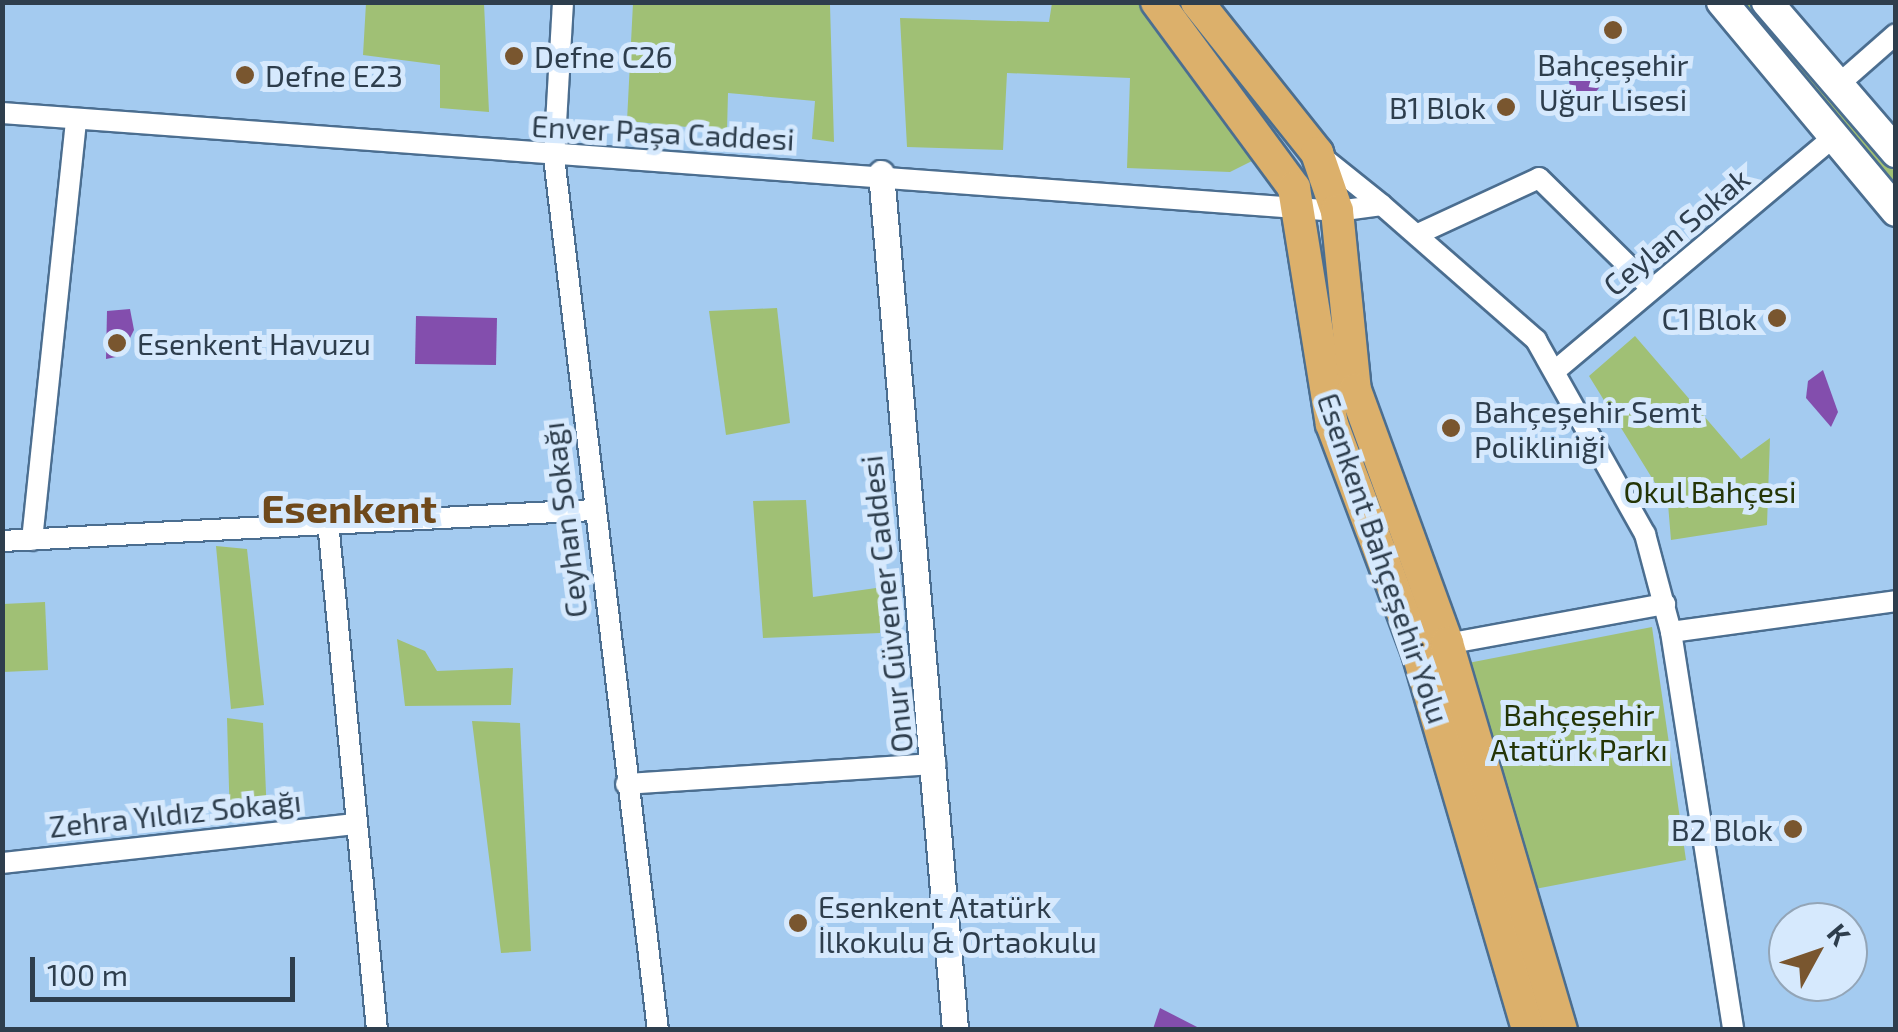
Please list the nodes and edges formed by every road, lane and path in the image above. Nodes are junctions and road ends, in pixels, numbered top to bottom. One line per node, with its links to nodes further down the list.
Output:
1 (563, 2): 13 (street, Ceyhan Sokağı)
2 (1156, 2): 16 (main road, Esenkent Bahçeşehir Yolu)
3 (1197, 2): 12 (main road, Esenkent Bahçeşehir Yolu)
4 (1722, 2): 10 (main road)
5 (1767, 2): 7 (main road)
6 (1896, 34): 7 (street)
7 (1838, 85): 11 (main road)
8 (2, 113): 9 (street, Enver Paşa Caddesi)
9 (76, 119): 13 (street, Enver Paşa Caddesi); 23 (street)
10 (1834, 137): 17 (main road); 19 (street, Ceylan Sokak)
11 (1896, 152)
12 (1317, 153): 15 (street); 16 (main road, Esenkent Bahçeşehir Yolu)
13 (554, 157): 14 (street, Enver Paşa Caddesi); 21 (street, Ceyhan Sokağı)
14 (881, 173): 16 (street, Enver Paşa Caddesi); 29 (street, Onur Güvener Caddesi)
15 (1382, 205): 16 (street, Enver Paşa Caddesi); 18 (street)
16 (1319, 210): 28 (main road, Esenkent Bahçeşehir Yolu)
17 (1896, 211)
18 (1418, 234): 19 (street); 20 (street)
19 (1652, 290): 20 (street, Ceylan Sokak)
20 (1556, 370): 26 (street)
21 (593, 510): 22 (street); 30 (street, Ceyhan Sokağı)
22 (328, 522): 23 (street); 31 (street)
23 (32, 540): 24 (street)
24 (2, 541)
25 (1896, 601): 27 (street)
26 (1665, 604): 27 (street); 28 (street)
27 (1671, 632): 38 (street)
28 (1432, 648): 36 (main road, Esenkent Bahçeşehir Yolu); 37 (main road, Esenkent Bahçeşehir Yolu)
29 (935, 764): 30 (street); 35 (street, Onur Güvener Caddesi)
30 (626, 784): 34 (street, Ceyhan Sokağı)
31 (354, 824): 32 (street, Zehra Yıldız Sokağı); 33 (street)
32 (2, 863)
33 (377, 1030)
34 (658, 1030)
35 (955, 1030)
36 (1528, 1030)
37 (1561, 1030)
38 (1732, 1030)

